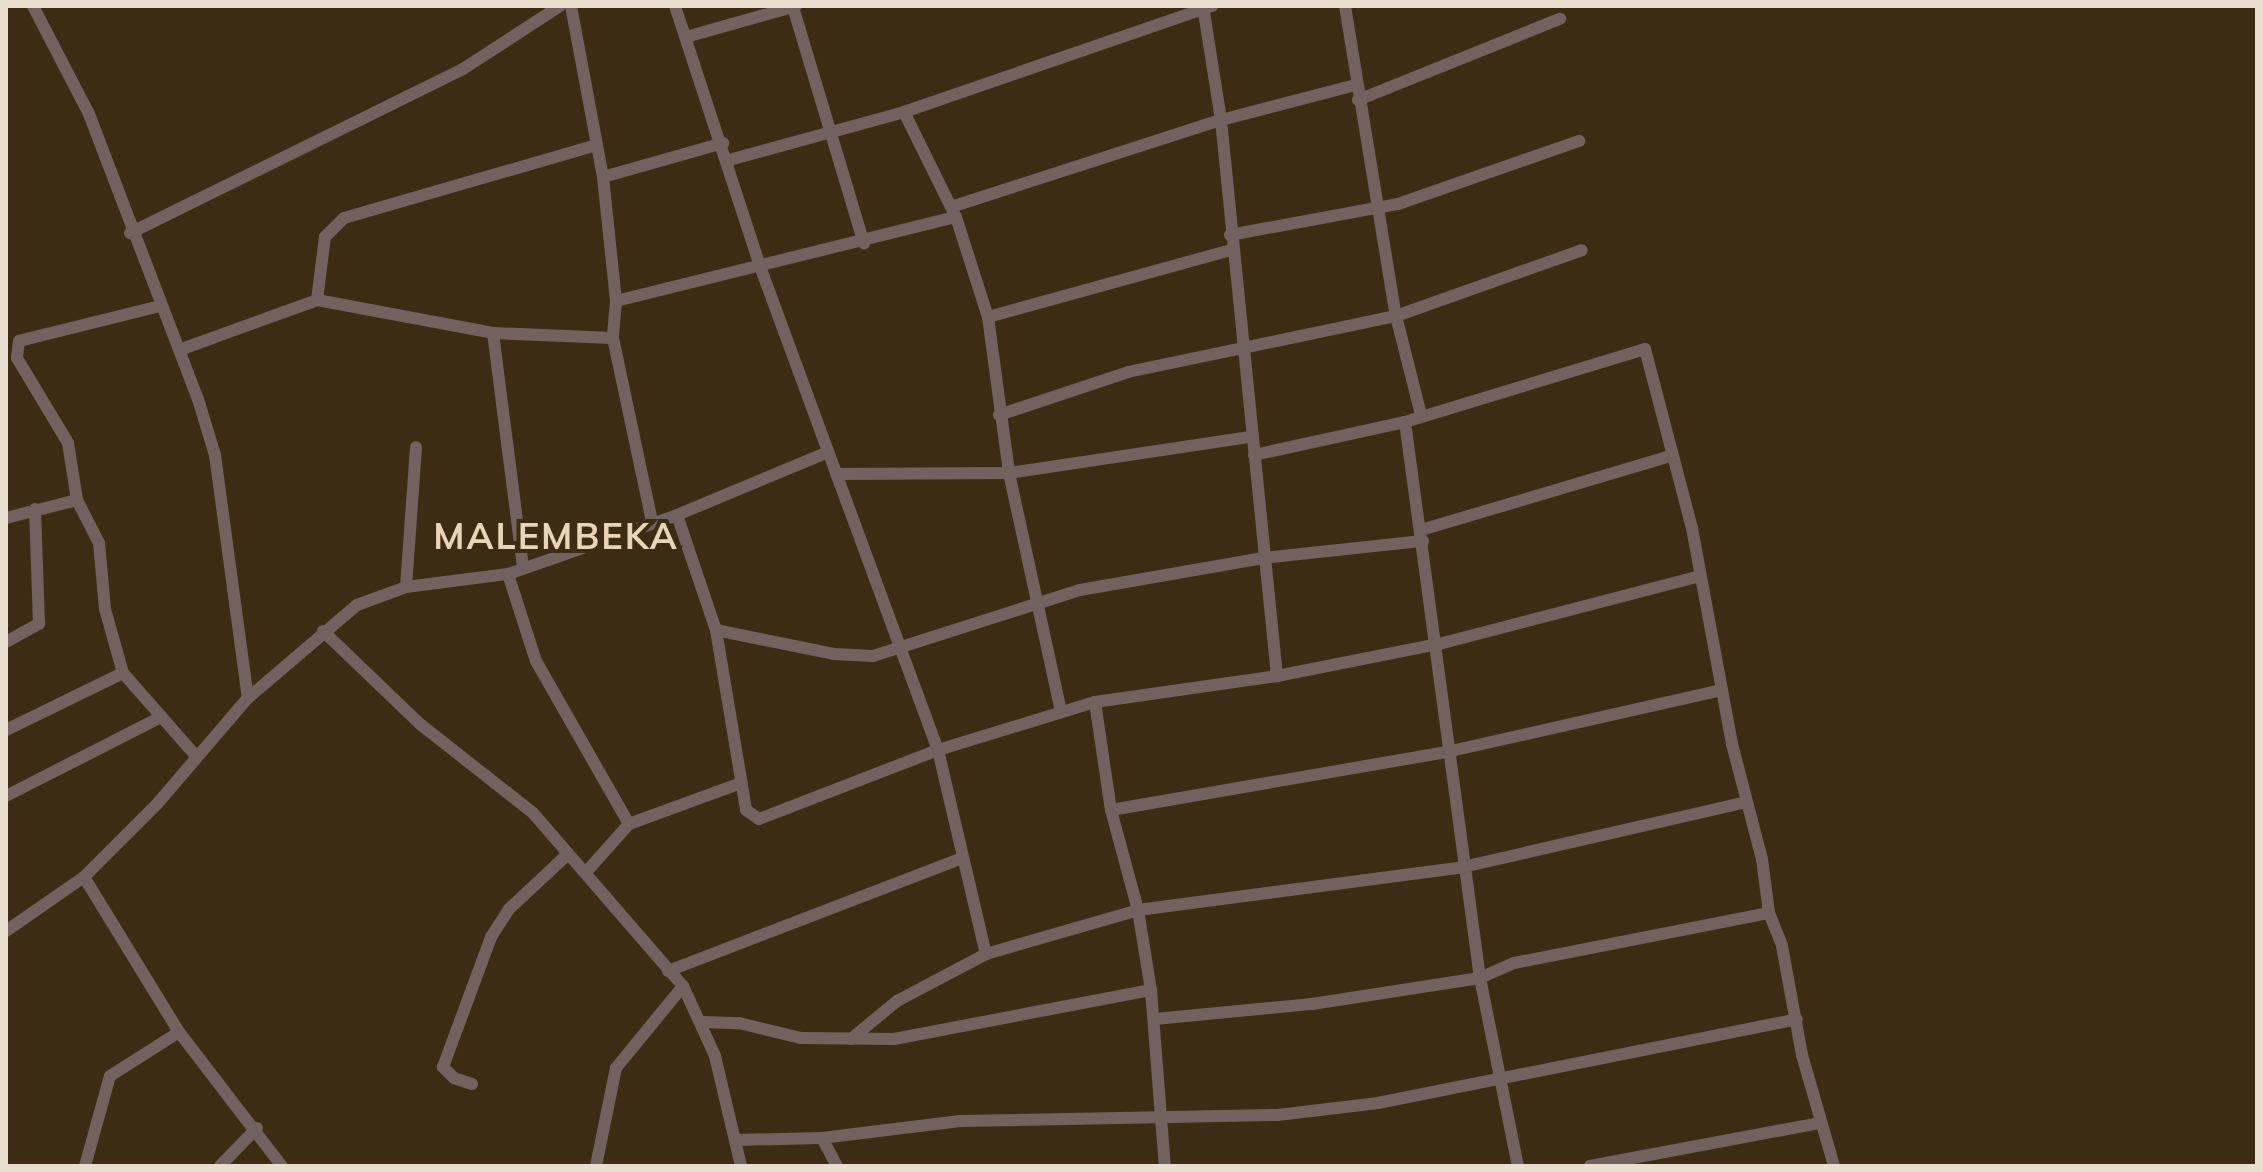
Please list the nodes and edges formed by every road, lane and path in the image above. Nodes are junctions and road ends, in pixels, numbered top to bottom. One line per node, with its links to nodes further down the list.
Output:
1 (33, 6): 22 (street)
2 (560, 6): 22 (street)
3 (571, 6): 17 (street)
4 (675, 6): 9 (street)
5 (795, 6): 9 (street); 14 (street)
6 (1345, 6): 10 (street)
7 (1206, 7): 12 (street); 13 (street)
8 (1560, 19): 11 (street)
9 (686, 37): 16 (street)
10 (1355, 85): 11 (street); 13 (street)
11 (1358, 100): 20 (street)
12 (904, 112): 14 (street); 21 (street)
13 (1221, 120): 21 (street); 23 (street)
14 (833, 130): 18 (street); 24 (street)
15 (1579, 141): 20 (street)
16 (723, 143): 18 (street); 19 (street)
17 (597, 145): 19 (street); 28 (street)
18 (729, 160): 27 (street)
19 (603, 177): 29 (street)
20 (1378, 205): 23 (street); 31 (street)
21 (954, 212): 24 (street); 32 (street)
22 (130, 233): 30 (street)
23 (1230, 235): 25 (street)
24 (864, 244): 27 (street)
25 (1232, 250): 32 (street); 35 (street)
26 (1582, 250): 31 (street)
27 (761, 269): 29 (street); 42 (street)
28 (317, 300): 33 (street); 36 (street)
29 (616, 301): 34 (street)
30 (160, 306): 36 (street); 47 (street)
31 (1396, 316): 35 (street); 38 (street)
32 (988, 317): 37 (street)
33 (493, 333): 34 (street); 54 (street)
34 (613, 338): 51 (street)
35 (1242, 348): 37 (street); 40 (street)
36 (182, 349): 67 (street)
37 (999, 415): 45 (street)
38 (1421, 415): 39 (street); 44 (street)
39 (1405, 422): 43 (street); 52 (street)
40 (1250, 437): 43 (street); 45 (street)
41 (416, 447): 57 (street)
42 (826, 453): 46 (street); 49 (street)
43 (1254, 455): 53 (street)
44 (1671, 456): 52 (street); 56 (street)
45 (1009, 473): 46 (street); 58 (street)
46 (836, 474): 63 (street)
47 (77, 500): 48 (street); 64 (street)
48 (35, 509): 50 (street); 61 (street)
49 (677, 515): 51 (street); 59 (street)
50 (6, 518)
51 (652, 522): 54 (street)
52 (1422, 535): 53 (street); 62 (street)
53 (1263, 558): 58 (street); 65 (street)
54 (523, 567): 55 (street)
55 (508, 574): 57 (street); 79 (street)
56 (1700, 576): 62 (street); 66 (street)
57 (406, 587): 60 (street)
58 (1035, 602): 63 (street); 69 (street)
59 (716, 630): 63 (street); 75 (street)
60 (323, 631): 67 (street); 80 (street)
61 (6, 642)
62 (1439, 644): 65 (street); 73 (street)
63 (900, 647): 72 (street)
64 (123, 673): 70 (street); 71 (street)
65 (1277, 676): 68 (street)
66 (1721, 690): 73 (street); 77 (street)
67 (248, 698): 74 (street)
68 (1095, 702): 69 (street); 78 (street)
69 (1061, 712): 72 (street)
70 (159, 718): 74 (street); 76 (street)
71 (6, 730)
72 (938, 750): 75 (street); 81 (street)
73 (1451, 751): 78 (street); 82 (street)
74 (196, 756): 84 (street)
75 (741, 783): 79 (street)
76 (6, 796)
77 (1746, 802): 82 (street); 86 (street)
78 (1111, 810): 85 (street)
79 (629, 824): 83 (street)
80 (568, 854): 83 (street); 99 (street)
81 (962, 858): 88 (street); 89 (street)
82 (1463, 867): 85 (street); 90 (street)
83 (588, 870): 89 (street)
84 (84, 877): 87 (street); 96 (street)
85 (1138, 910): 88 (street); 92 (street)
86 (1769, 913): 90 (street); 94 (street)
87 (6, 931)
88 (986, 954): 97 (street)
89 (668, 971): 91 (street)
90 (1480, 978): 93 (street); 98 (street)
91 (683, 986): 95 (street); 108 (street)
92 (1151, 990): 93 (street); 97 (street)
93 (1155, 1019): 100 (street)
94 (1797, 1019): 98 (street); 101 (street)
95 (702, 1022): 97 (street); 104 (street)
96 (179, 1032): 102 (street); 105 (street)
97 (851, 1039)
98 (1500, 1078): 100 (street); 112 (street)
99 (472, 1084)
100 (1161, 1117): 103 (street); 111 (street)
101 (1819, 1123): 113 (street); 114 (street)
102 (257, 1128): 106 (street); 107 (street)
103 (822, 1138): 104 (street); 110 (street)
104 (735, 1140): 109 (street)
105 (85, 1166)
106 (220, 1166)
107 (282, 1166)
108 (596, 1166)
109 (741, 1166)
110 (837, 1166)
111 (1165, 1166)
112 (1518, 1166)
113 (1590, 1166)
114 (1834, 1166)

